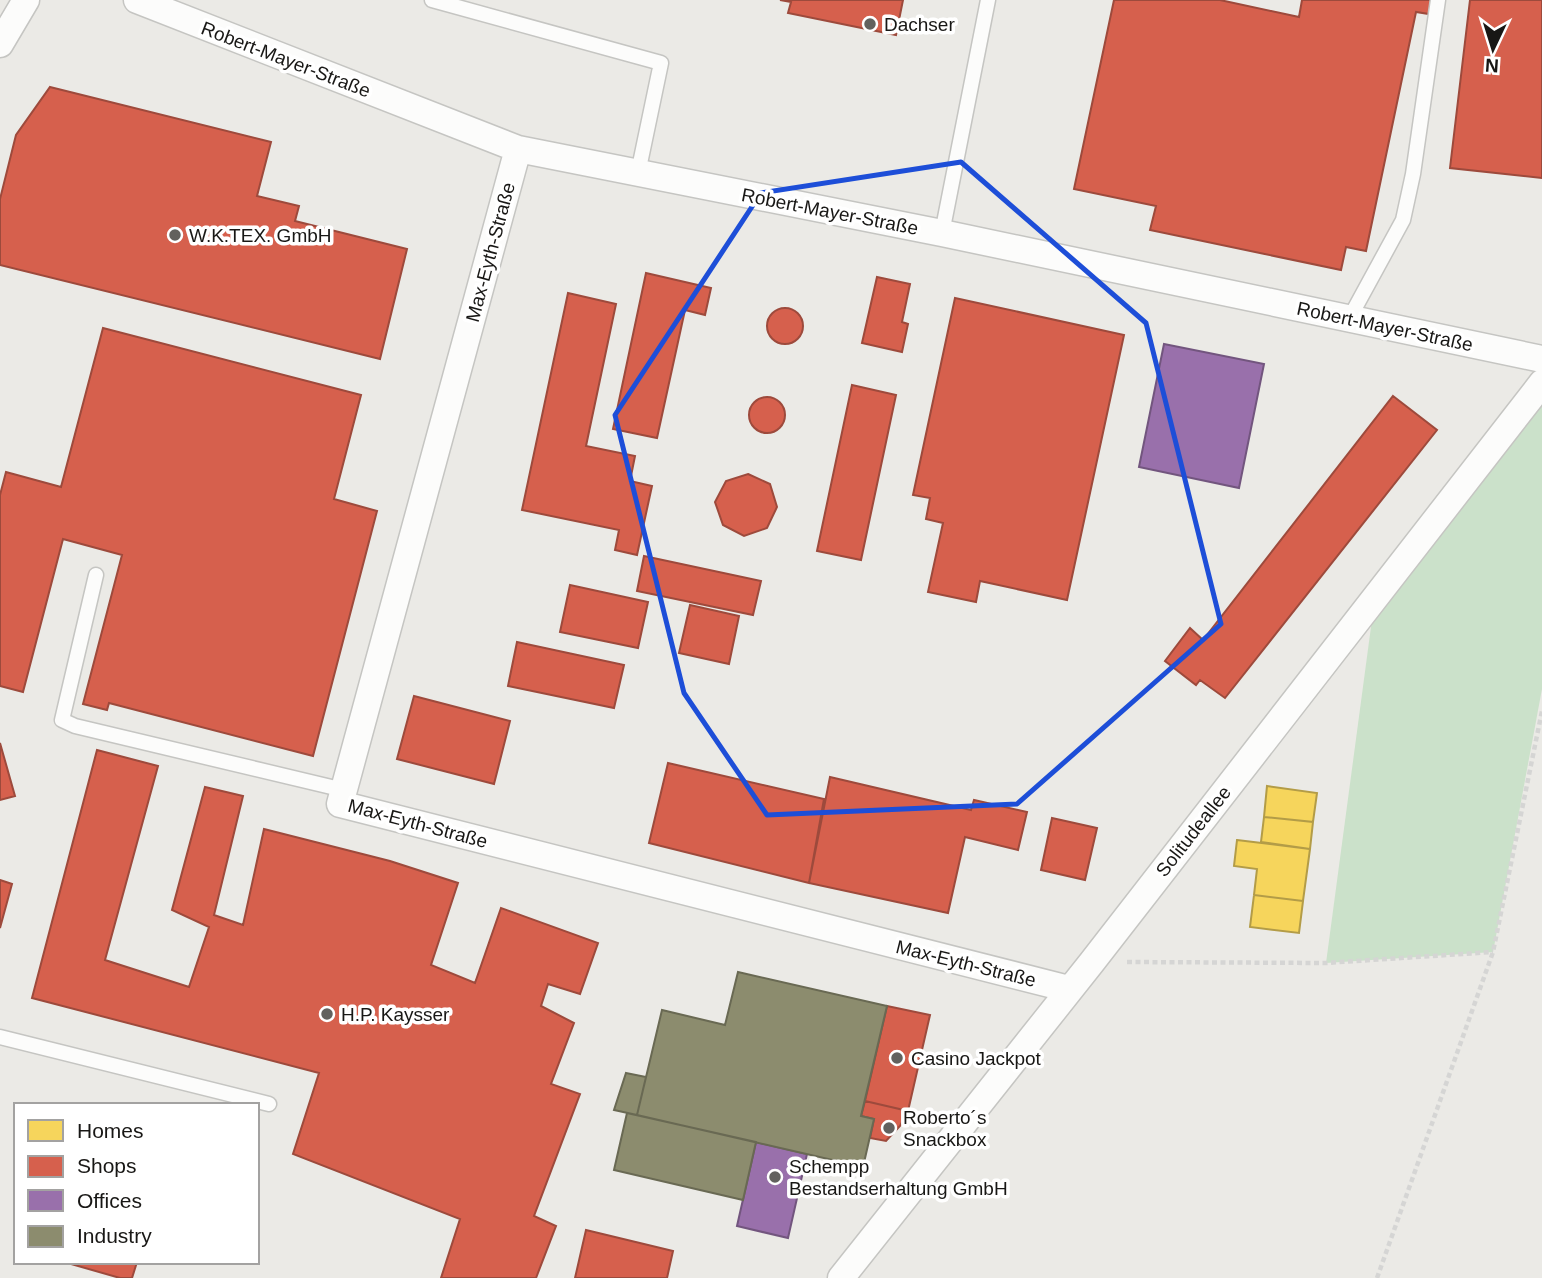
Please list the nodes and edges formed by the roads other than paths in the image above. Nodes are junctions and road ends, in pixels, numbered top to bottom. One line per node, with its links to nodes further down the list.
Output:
1 (26, 0): 6 (street)
2 (137, 0): 7 (street, Robert-Mayer-Straße)
3 (432, 0): 8 (lane)
4 (988, 0): 9 (lane)
5 (1438, 0): 10 (lane)
6 (0, 44)
7 (518, 149): 8 (street, Robert-Mayer-Straße); 14 (street, Max-Eyth-Straße)
8 (638, 173): 9 (street, Robert-Mayer-Straße)
9 (942, 233): 10 (street, Robert-Mayer-Straße)
10 (1349, 319): 11 (street, Robert-Mayer-Straße)
11 (1542, 359)
12 (1542, 383): 15 (street, Solitudeallee)
13 (96, 575): 14 (lane)
14 (344, 790): 15 (street, Max-Eyth-Straße)
15 (1069, 989): 18 (street, Solitudeallee)
16 (0, 1037): 17 (lane)
17 (269, 1104)
18 (841, 1278)

